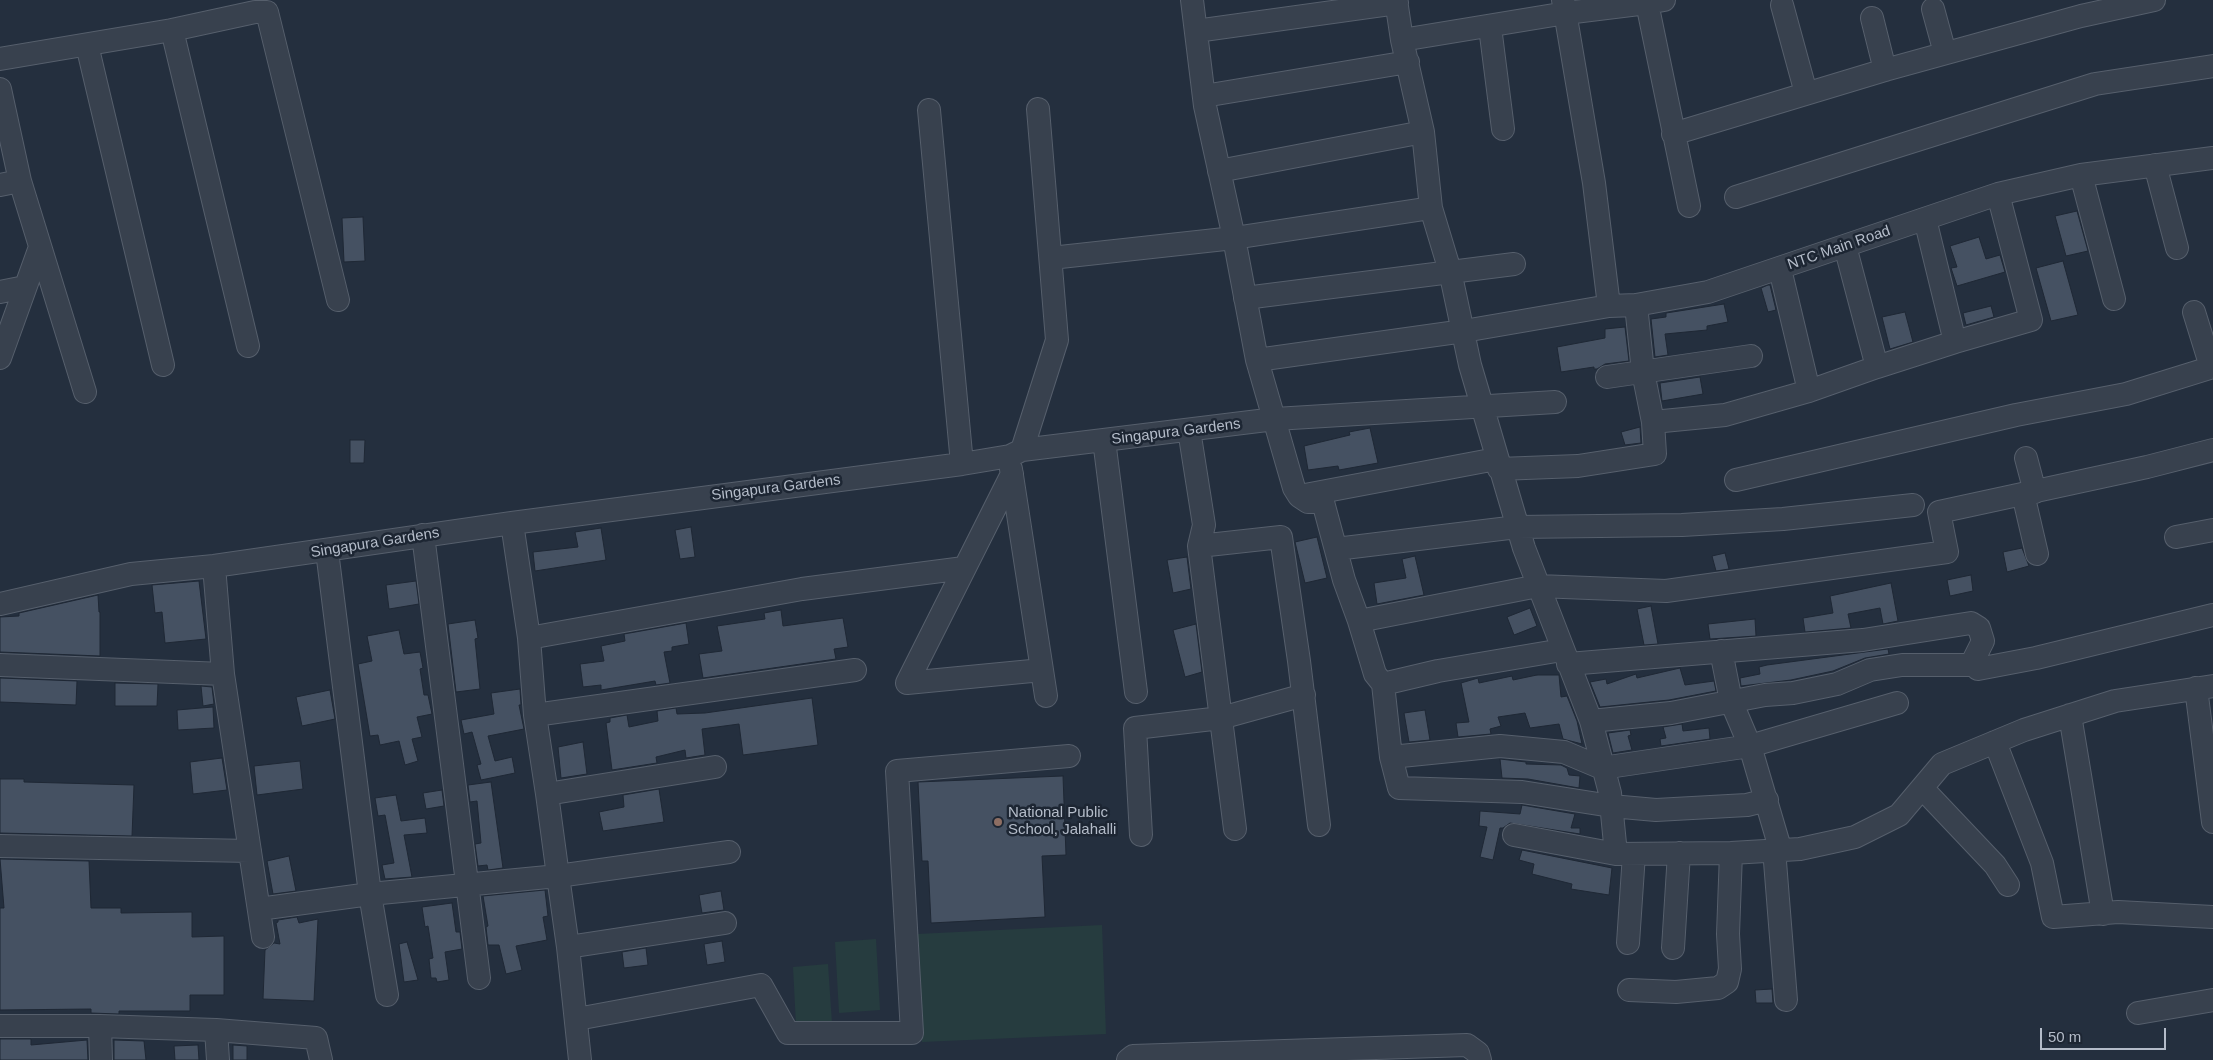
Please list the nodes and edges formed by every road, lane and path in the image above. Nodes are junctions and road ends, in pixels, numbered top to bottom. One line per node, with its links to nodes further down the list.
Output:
1 (1192, 0): 11 (street)
2 (2154, 0): 14 (street)
3 (1396, 1): 11 (street); 12 (street)
4 (1655, 2): 6 (street); 26 (street)
5 (1782, 5): 20 (street)
6 (1564, 6): 9 (street); 51 (street)
7 (1933, 8): 14 (street)
8 (1872, 18): 18 (street)
9 (1490, 27): 12 (street); 24 (street)
10 (172, 30): 13 (street); 49 (street); 55 (street)
11 (1196, 31): 21 (street)
12 (1402, 40): 16 (street)
13 (87, 45): 15 (street); 59 (street)
14 (1945, 53): 18 (street)
15 (0, 59)
16 (1408, 62): 21 (street); 25 (street)
17 (2213, 66): 33 (street)
18 (1884, 70): 20 (street)
19 (0, 89): 31 (street)
20 (1806, 94): 26 (street)
21 (1204, 96): 29 (street)
22 (1038, 109): 41 (street)
23 (929, 110): 75 (street)
24 (1503, 129)
25 (1423, 132): 29 (street); 35 (street)
26 (1673, 134): 34 (street)
27 (2213, 158): 28 (street, NTC Main Road)
28 (2155, 165): 30 (street, NTC Main Road); 40 (street)
29 (1219, 171): 37 (street)
30 (2082, 175): 32 (street, NTC Main Road); 48 (street)
31 (10, 183): 39 (street)
32 (1998, 194): 36 (street, NTC Main Road); 54 (street)
33 (1736, 197)
34 (1689, 206)
35 (1431, 208): 37 (street); 44 (street)
36 (1925, 219): 38 (street, NTC Main Road); 54 (street)
37 (1234, 238): 41 (street); 47 (street)
38 (1845, 246): 43 (street, NTC Main Road); 60 (street)
39 (40, 247): 45 (street); 65 (street)
40 (2177, 248)
41 (1051, 258): 74 (street)
42 (1514, 264): 44 (street)
43 (1780, 269): 50 (street, NTC Main Road); 64 (street)
44 (1450, 271): 47 (street); 53 (street)
45 (25, 287): 46 (street); 57 (street)
46 (0, 292)
47 (1245, 298): 58 (street)
48 (2114, 299)
49 (338, 300)
50 (1636, 305): 51 (street, NTC Main Road); 62 (street)
51 (1609, 306): 53 (street, NTC Main Road)
52 (2194, 312): 61 (street)
53 (1464, 331): 58 (street, NTC Main Road); 67 (street)
54 (1955, 342): 60 (street)
55 (248, 346)
56 (1751, 356): 62 (street)
57 (0, 358)
58 (1257, 360): 68 (street)
59 (163, 365)
60 (1877, 367): 64 (street)
61 (2212, 367): 77 (street)
62 (1643, 372): 63 (street); 69 (street)
63 (1607, 377)
64 (1809, 391): 69 (street)
65 (85, 392)
66 (1555, 402): 67 (street, Singapura Gardens)
67 (1481, 406): 68 (street, Singapura Gardens); 76 (street)
68 (1275, 419): 70 (street, Singapura Gardens); 79 (street)
69 (1653, 422): 76 (street)
70 (1189, 430): 71 (street, Singapura Gardens); 86 (street)
71 (1104, 440): 74 (street, Singapura Gardens); 106 (street)
72 (2213, 450): 78 (street)
73 (2026, 458): 78 (street)
74 (1015, 460): 75 (street, Singapura Gardens); 91 (street); 102 (street)
75 (962, 464): 81 (street, Singapura Gardens)
76 (1498, 464): 79 (street); 82 (street)
77 (1736, 480)
78 (2029, 493): 89 (street); 92 (street)
79 (1299, 496): 87 (street)
80 (1913, 505): 82 (street)
81 (512, 523): 84 (street, Singapura Gardens); 96 (street)
82 (1517, 527): 87 (street); 92 (street)
83 (2213, 530): 85 (street)
84 (423, 535): 88 (street, Singapura Gardens); 138 (street)
85 (2176, 537)
86 (1199, 546): 107 (street); 113 (street)
87 (1336, 549): 95 (street)
88 (327, 551): 90 (street, Singapura Gardens); 140 (street)
89 (2037, 554)
90 (214, 566): 93 (street, Singapura Gardens); 103 (street)
91 (964, 568): 96 (street); 102 (street)
92 (1538, 586): 95 (street); 98 (street)
93 (0, 604)
94 (2213, 615): 100 (street)
95 (1359, 622): 104 (street)
96 (529, 638): 111 (street)
97 (1721, 651): 98 (street); 109 (street); 109 (street)
98 (1565, 657): 104 (street); 114 (street)
99 (0, 665): 103 (street)
100 (1978, 669)
101 (855, 670): 111 (street)
102 (1042, 670): 108 (street)
103 (223, 674): 132 (street)
104 (1383, 684): 118 (street)
105 (2204, 687): 112 (street); 125 (street)
106 (1136, 692)
107 (1304, 695): 113 (street); 126 (street)
108 (1046, 696)
109 (1731, 701): 114 (street); 116 (street)
110 (1897, 703): 116 (street)
111 (535, 715): 122 (street)
112 (2070, 716): 115 (street); 142 (street)
113 (1221, 718): 127 (street); 128 (street)
114 (1591, 721): 120 (street)
115 (1995, 742): 121 (street); 142 (street)
116 (1750, 746): 120 (street); 123 (street)
117 (1069, 756): 155 (street)
118 (1391, 757): 120 (street); 124 (street)
119 (715, 767): 122 (street)
120 (1602, 768): 124 (street)
121 (1923, 789): 131 (street); 139 (street)
122 (547, 794): 137 (street)
123 (1767, 800): 124 (street); 131 (street)
124 (1611, 806): 136 (street)
125 (2213, 822)
126 (1319, 825)
127 (1236, 829)
128 (1141, 835)
129 (1514, 835): 136 (street)
130 (0, 846): 132 (street)
131 (1777, 849): 135 (street); 152 (street)
132 (250, 851): 141 (street)
133 (729, 852): 137 (street)
134 (1679, 853): 135 (street); 136 (street); 148 (street)
135 (1731, 853): 150 (street)
136 (1625, 854): 146 (street)
137 (558, 876): 138 (street); 147 (street)
138 (467, 885): 140 (street); 149 (street)
139 (2008, 885)
140 (370, 894): 141 (street); 151 (street)
141 (259, 909): 145 (street)
142 (2103, 914): 143 (street)
143 (2213, 917)
144 (726, 923): 147 (street)
145 (263, 937)
146 (1628, 944)
147 (568, 947): 155 (street)
148 (1673, 948)
149 (479, 978)
150 (1629, 990)
151 (387, 995)
152 (1786, 1000)
153 (2213, 1000): 154 (street)
154 (2138, 1014)
155 (577, 1019): 162 (street)
156 (0, 1026): 157 (street)
157 (100, 1026): 158 (street); 159 (street)
158 (216, 1030): 160 (street); 161 (street)
159 (101, 1060)
160 (218, 1060)
161 (321, 1060)
162 (580, 1060)
163 (1128, 1060): 164 (street)
164 (1480, 1060)

